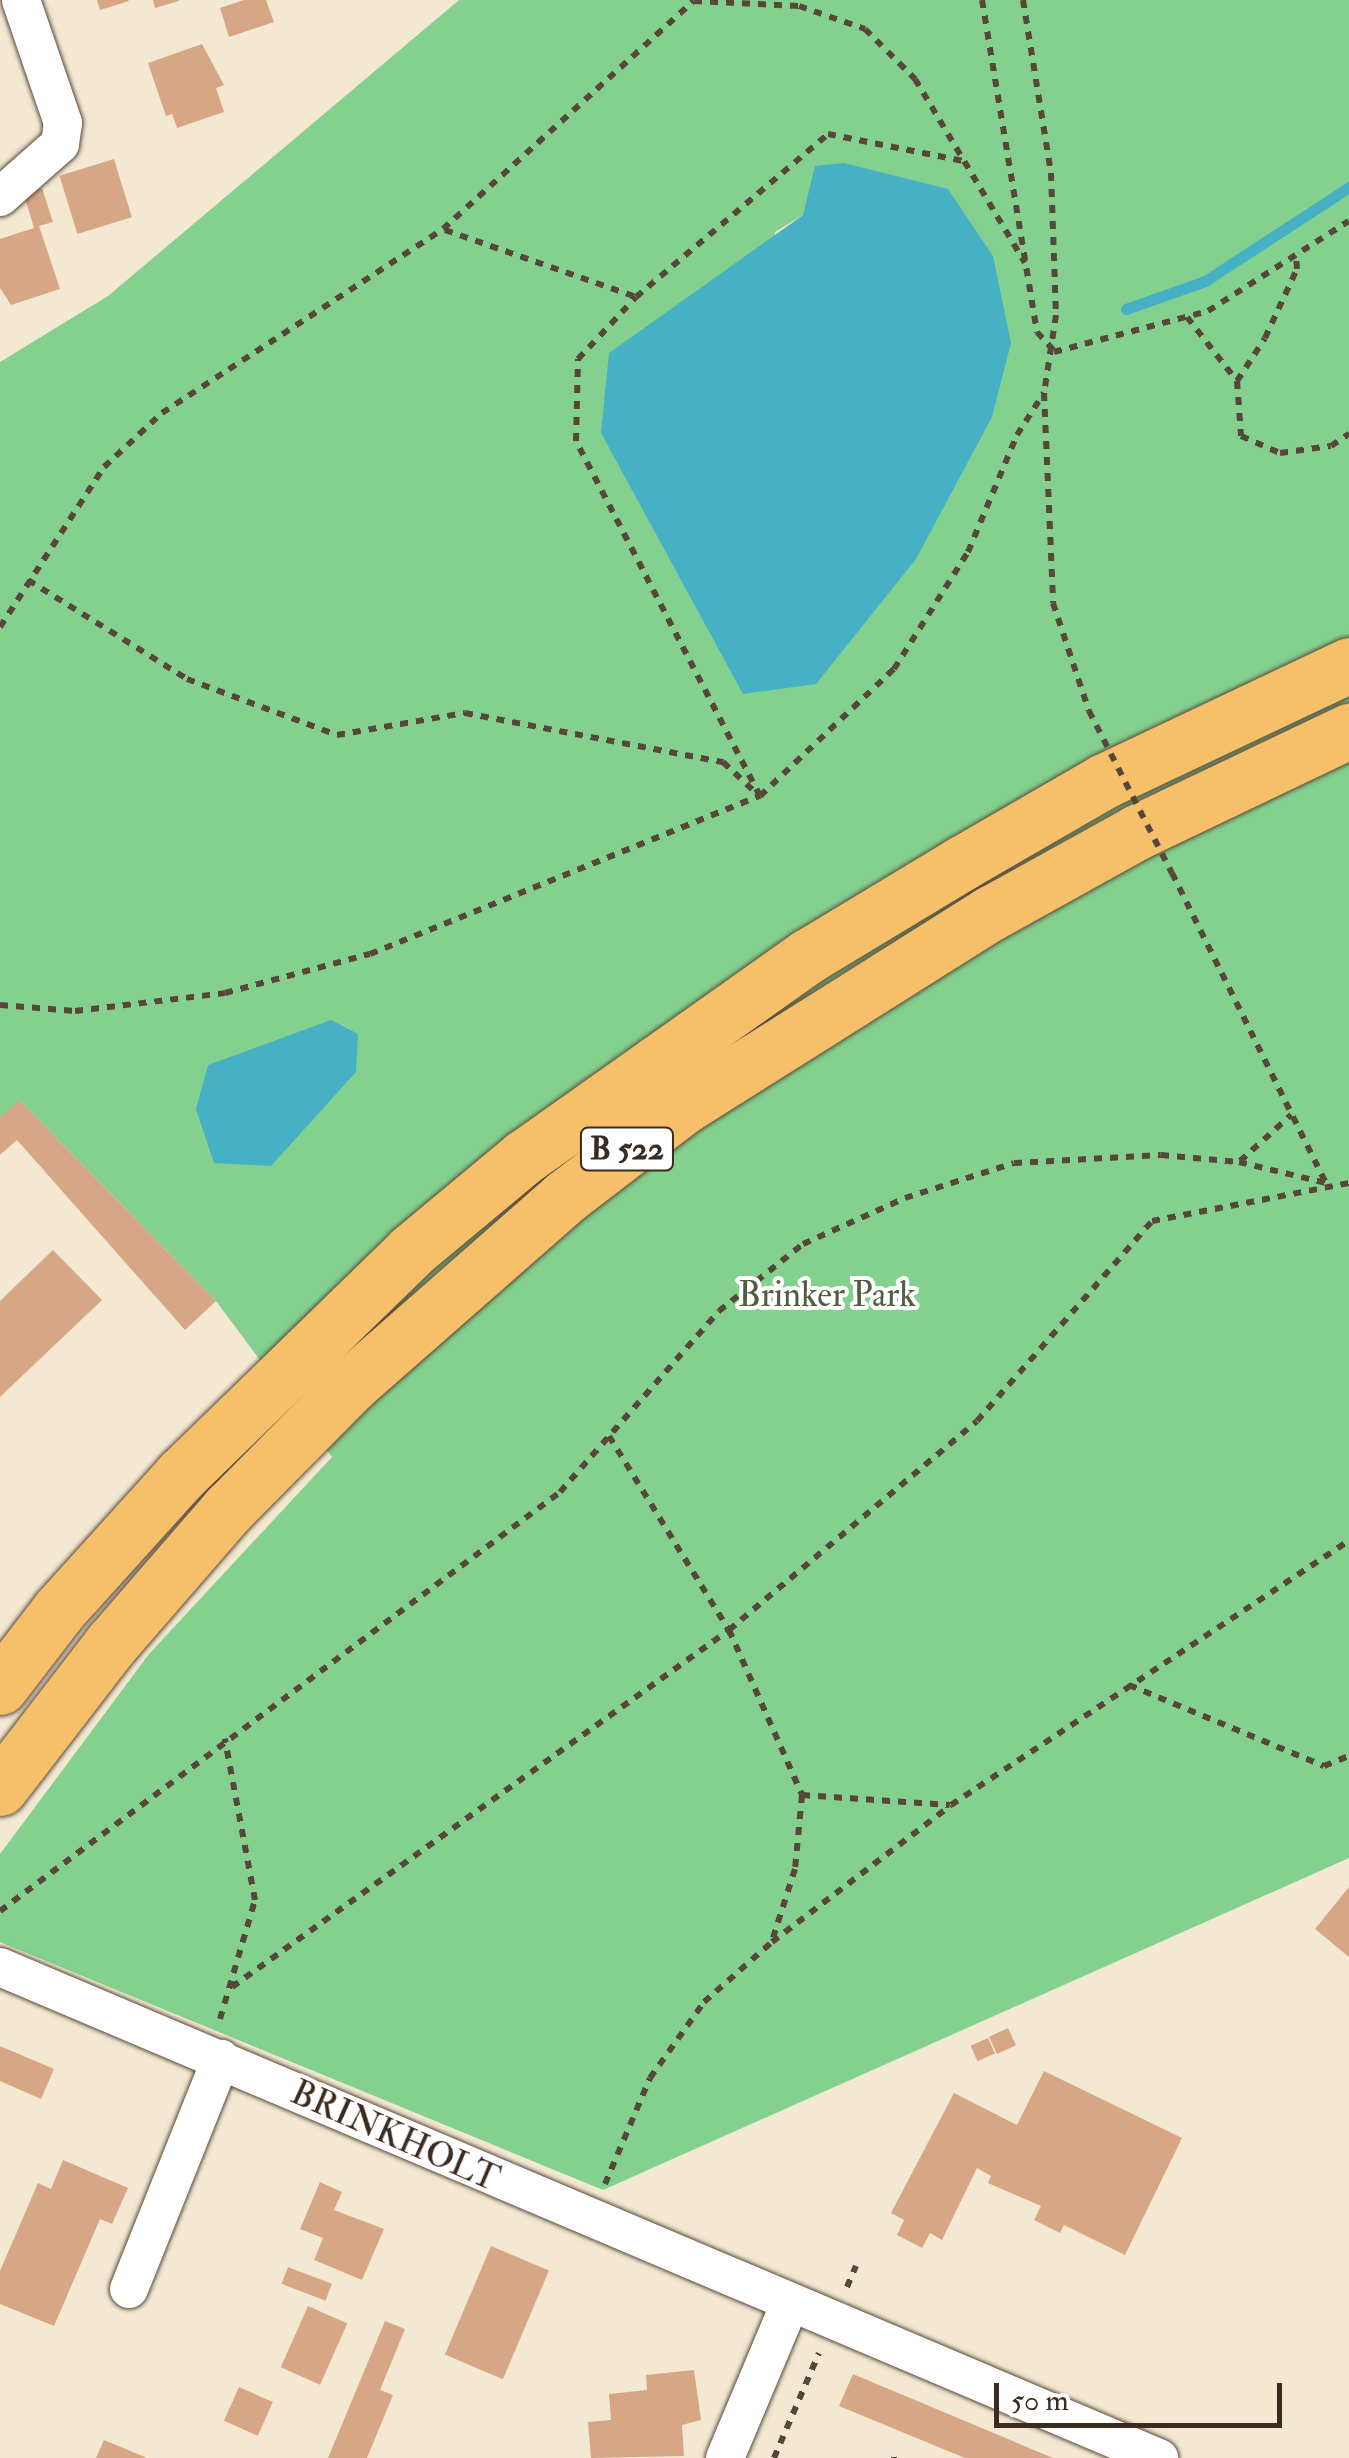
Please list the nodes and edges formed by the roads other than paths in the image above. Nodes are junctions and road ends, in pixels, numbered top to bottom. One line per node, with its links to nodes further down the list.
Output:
1 (21, 0): 2 (street)
2 (0, 197)
3 (1349, 666): 5 (highway, B 522)
4 (1349, 731): 6 (highway, B 522)
5 (0, 1687)
6 (0, 1788)
7 (0, 1967): 8 (street, BRINKHOLT)
8 (214, 2057): 9 (street); 10 (street, BRINKHOLT)
9 (129, 2288)
10 (790, 2303): 11 (street); 12 (street, BRINKHOLT)
11 (724, 2458)
12 (1159, 2458)

